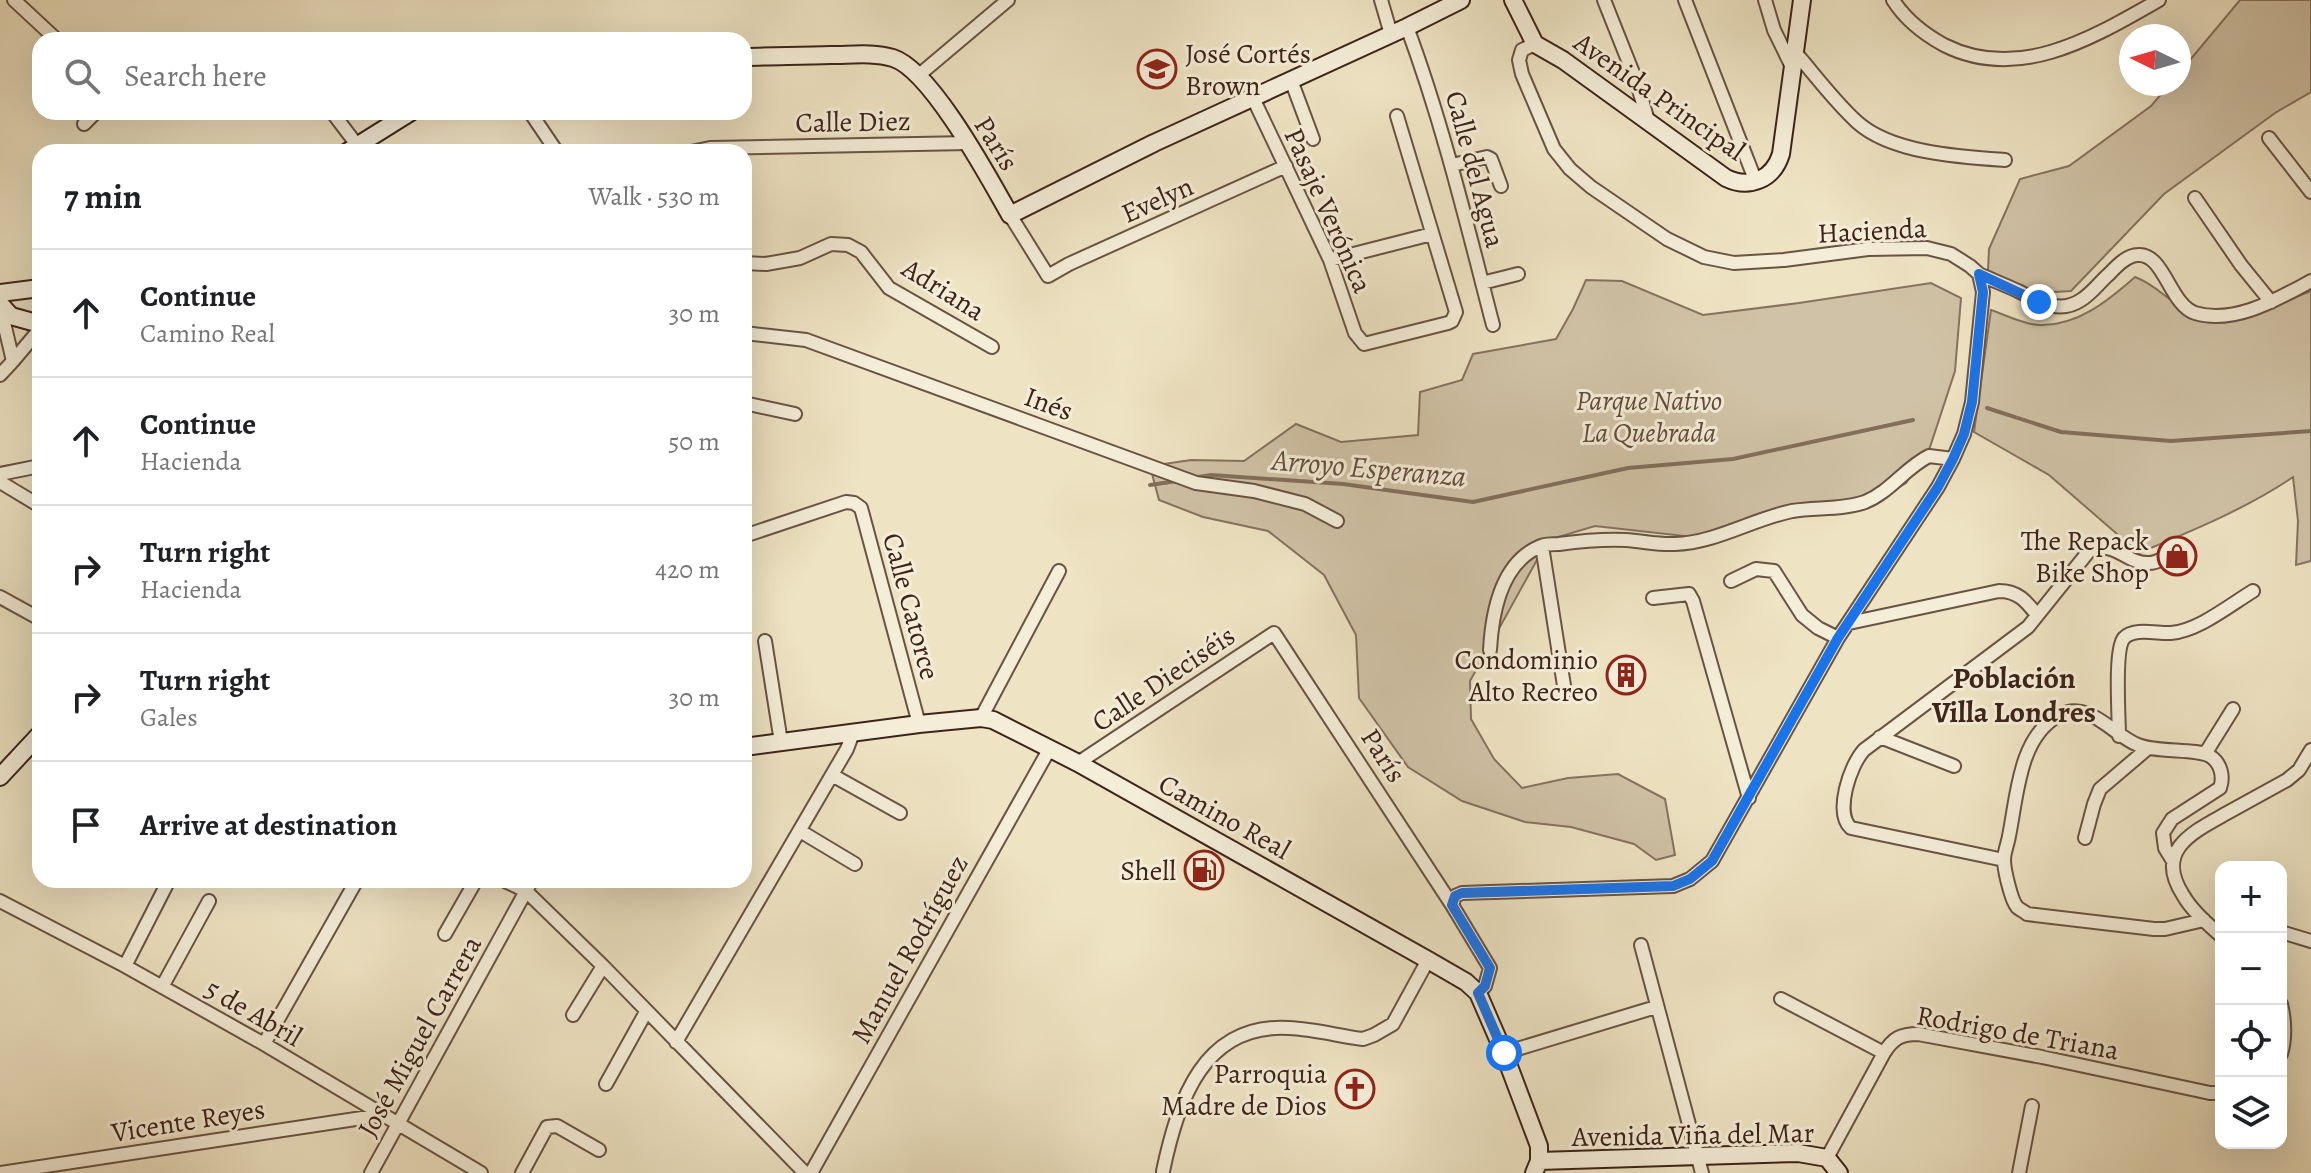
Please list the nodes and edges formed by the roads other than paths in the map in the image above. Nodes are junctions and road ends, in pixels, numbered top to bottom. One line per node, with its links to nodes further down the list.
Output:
1 (14, 0): 14 (street)
2 (1008, 0): 19 (street)
3 (1381, 0): 15 (street)
4 (1461, 0): 12 (street)
5 (1513, 0): 16 (street, Avenida Principal)
6 (1604, 0): 27 (street)
7 (1685, 0): 39 (street)
8 (1765, 0): 18 (street)
9 (1802, 0): 18 (street, Avenida Principal)
10 (1893, 0): 11 (street)
11 (2159, 0)
12 (1444, 4): 13 (street)
13 (1407, 27): 15 (street); 37 (street, Calle del Agua)
14 (48, 32)
15 (1391, 34): 20 (street)
16 (1535, 44): 27 (street, Avenida Principal); 48 (street, Hacienda)
17 (752, 57): 19 (street, París)
18 (1794, 60): 36 (street); 39 (street, Avenida Principal)
19 (919, 75): 31 (street, París)
20 (1291, 80): 21 (street); 30 (street)
21 (1253, 98): 38 (street, Pasaje Verónica); 43 (street)
22 (1397, 116): 44 (street)
23 (88, 120): 28 (street)
24 (336, 120): 32 (street)
25 (398, 120): 33 (street)
26 (535, 120): 34 (street)
27 (1648, 121): 39 (street, Avenida Principal)
28 (84, 124)
29 (2269, 138): 41 (street)
30 (1313, 139)
31 (968, 143): 35 (street, Calle Diez); 43 (street, París)
32 (349, 144)
33 (360, 144)
34 (552, 144)
35 (752, 147)
36 (2005, 160)
37 (1452, 165): 40 (street); 51 (street, Calle del Agua)
38 (1286, 166): 45 (street, Pasaje Verónica); 49 (street, Evelyn)
39 (1756, 182)
40 (1501, 186)
41 (2311, 192)
42 (2195, 198): 54 (street)
43 (1010, 215): 49 (street, París)
44 (1432, 234): 45 (street); 45 (street, Pasaje Verónica)
45 (1330, 260)
46 (752, 263): 60 (street, Adriana)
47 (1518, 274): 51 (street)
48 (1979, 274): 54 (street); 65 (street)
49 (1048, 276)
50 (2311, 281): 54 (street)
51 (1482, 283): 57 (street, Calle del Agua)
52 (32, 289): 53 (street)
53 (0, 293)
54 (2271, 302)
55 (0, 305): 56 (street); 61 (street)
56 (32, 324)
57 (1493, 325)
58 (752, 334): 70 (street, Inés)
59 (32, 337): 61 (street)
60 (992, 347)
61 (13, 361): 62 (street)
62 (0, 375)
63 (752, 405): 64 (street)
64 (795, 414)
65 (1953, 459): 72 (street); 81 (street)
66 (32, 468): 67 (street)
67 (0, 474)
68 (0, 482): 69 (street)
69 (32, 501)
70 (1337, 521)
71 (752, 533): 89 (street, Calle Catorce)
72 (1542, 546): 85 (street); 86 (street)
73 (2183, 546): 80 (street)
74 (1059, 571): 88 (street)
75 (1731, 581): 83 (street)
76 (2253, 591): 91 (street)
77 (0, 597): 79 (street)
78 (1653, 598): 104 (street)
79 (32, 615)
80 (2037, 615): 81 (street); 92 (street)
81 (1849, 623): 83 (street)
82 (1274, 633): 100 (street, Calle Dieciséis); 118 (street, París)
83 (1838, 638): 104 (street)
84 (765, 641): 93 (street)
85 (1490, 650)
86 (1565, 692)
87 (2233, 709): 99 (street)
88 (981, 718): 89 (street, Camino Real); 96 (street, Camino Real)
89 (919, 724): 90 (street, Camino Real)
90 (853, 733): 93 (street, Camino Real); 102 (street)
91 (2119, 736): 97 (street); 108 (street)
92 (1880, 737): 101 (street); 108 (street)
93 (781, 742): 95 (street, Camino Real)
94 (32, 743): 103 (street)
95 (752, 746)
96 (1050, 748): 100 (street, Camino Real); 152 (street, Manuel Rodríguez)
97 (2147, 749): 99 (street); 107 (street)
98 (2311, 750): 109 (street)
99 (2205, 754): 109 (street)
100 (1078, 763): 125 (street, Camino Real)
101 (1954, 766)
102 (832, 775): 105 (street); 106 (street)
103 (0, 777)
104 (1749, 798): 118 (street)
105 (900, 813)
106 (800, 831): 110 (street); 134 (street)
107 (2085, 838)
108 (2004, 860): 119 (street)
109 (2173, 861): 119 (street)
110 (855, 864)
111 (165, 888): 126 (street)
112 (352, 888): 135 (street)
113 (471, 888): 122 (street)
114 (528, 888): 142 (street, José Miguel Carrera)
115 (531, 888): 127 (street)
116 (0, 901): 126 (street, 5 de Abril)
117 (209, 901): 128 (street)
118 (1452, 905): 129 (street)
119 (2204, 920): 120 (street)
120 (2218, 933)
121 (2284, 933): 123 (street)
122 (445, 934)
123 (2311, 941)
124 (1641, 945): 131 (street)
125 (1428, 960): 129 (street, Camino Real); 147 (street)
126 (125, 966): 128 (street, 5 de Abril)
127 (603, 966): 132 (street); 133 (street)
128 (162, 987): 135 (street, 5 de Abril)
129 (1478, 993): 136 (street)
130 (1781, 999): 137 (street)
131 (1656, 1007): 136 (street); 144 (street)
132 (646, 1012): 134 (street); 138 (street)
133 (573, 1015)
134 (676, 1042): 152 (street)
135 (264, 1044): 141 (street, 5 de Abril)
136 (1504, 1053): 146 (street)
137 (1884, 1053): 139 (street, Rodrigo de Triana); 145 (street, Rodrigo de Triana)
138 (606, 1084)
139 (2215, 1093)
140 (2032, 1106): 155 (street)
141 (382, 1115): 142 (street, 5 de Abril); 148 (street, Vicente Reyes)
142 (398, 1124): 149 (street, José Miguel Carrera); 150 (street, 5 de Abril)
143 (599, 1150): 151 (street)
144 (1698, 1156): 145 (street, Avenida Viña del Mar); 146 (street, Avenida Viña del Mar); 153 (street)
145 (1827, 1158): 154 (street, Avenida Viña del Mar)
146 (1537, 1167)
147 (1163, 1171)
148 (0, 1173)
149 (371, 1173)
150 (481, 1173)
151 (522, 1173)
152 (808, 1173)
153 (1702, 1173)
154 (1839, 1173)
155 (2019, 1173)

